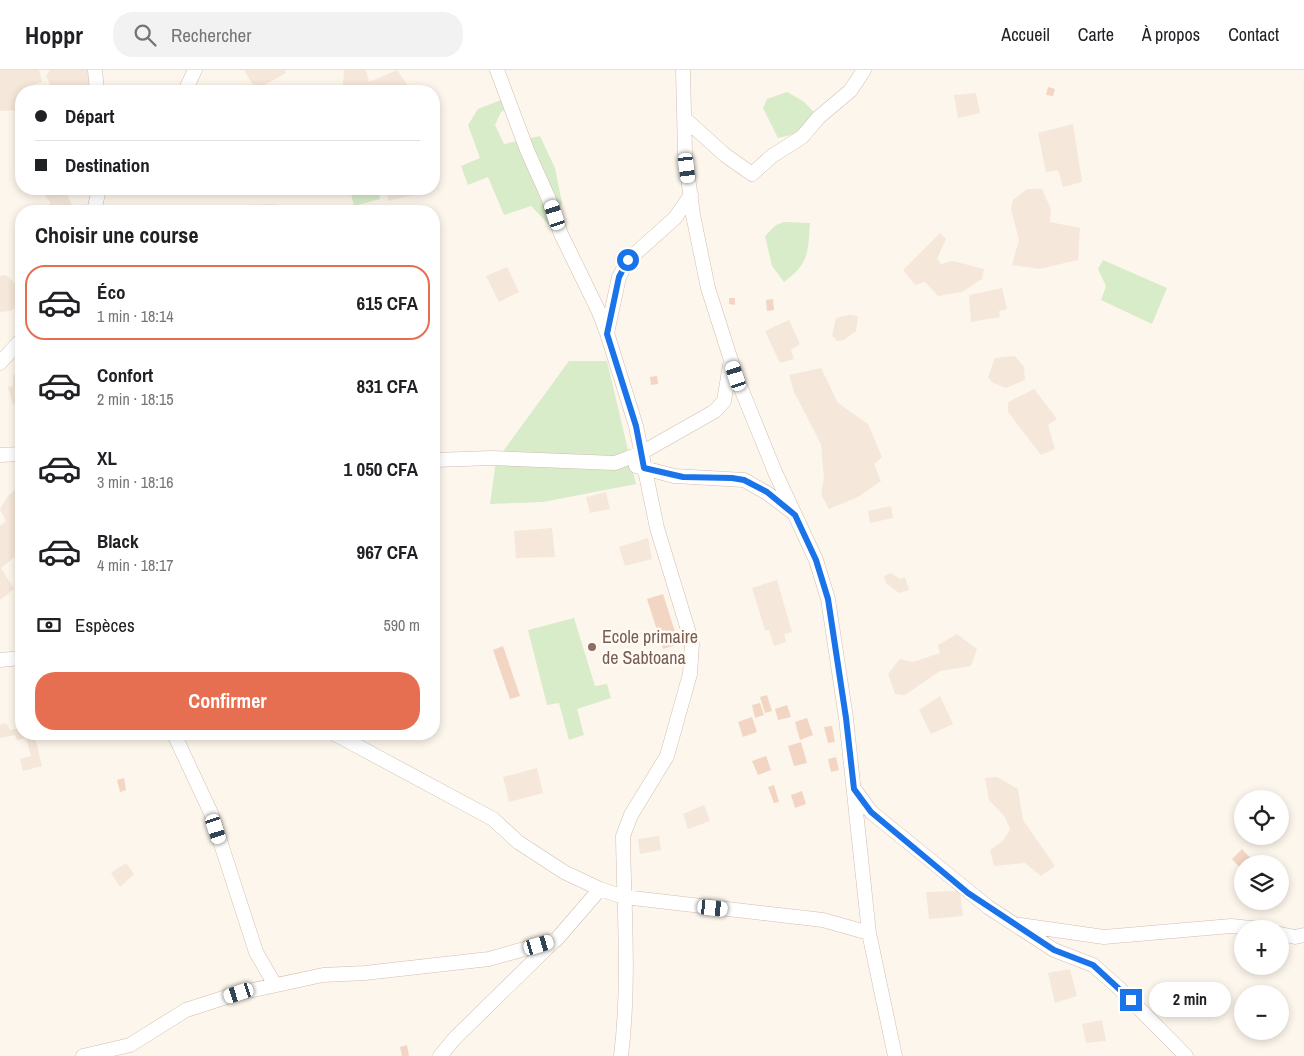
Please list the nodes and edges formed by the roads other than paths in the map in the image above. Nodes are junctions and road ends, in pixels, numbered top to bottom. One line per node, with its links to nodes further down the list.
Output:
1 (95, 70): 6 (street)
2 (196, 70): 7 (street)
3 (497, 70): 10 (street)
4 (683, 70): 8 (street)
5 (864, 70): 8 (street)
6 (96, 85)
7 (188, 85)
8 (684, 118): 9 (street)
9 (690, 194): 10 (street); 12 (street)
10 (607, 334): 14 (street)
11 (15, 347): 13 (street)
12 (731, 358): 14 (street); 20 (street)
13 (0, 364)
14 (641, 453): 18 (street); 19 (street)
15 (15, 454): 16 (street)
16 (0, 455)
17 (440, 460): 18 (street)
18 (615, 463): 19 (street)
19 (644, 468): 20 (street); 27 (street)
20 (795, 515): 25 (street)
21 (15, 659): 22 (street)
22 (0, 660)
23 (177, 740): 34 (street)
24 (346, 740): 26 (street)
25 (854, 789): 28 (street); 30 (street)
26 (600, 889): 27 (street); 33 (street)
27 (624, 897): 30 (street); 37 (street)
28 (1011, 924): 29 (street); 39 (street)
29 (1234, 926)
30 (869, 934): 38 (street)
31 (1304, 935): 32 (street)
32 (1289, 936)
33 (556, 940): 34 (street); 36 (street)
34 (275, 985): 35 (street)
35 (83, 1056)
36 (440, 1056)
37 (622, 1056)
38 (894, 1056)
39 (1186, 1056)

